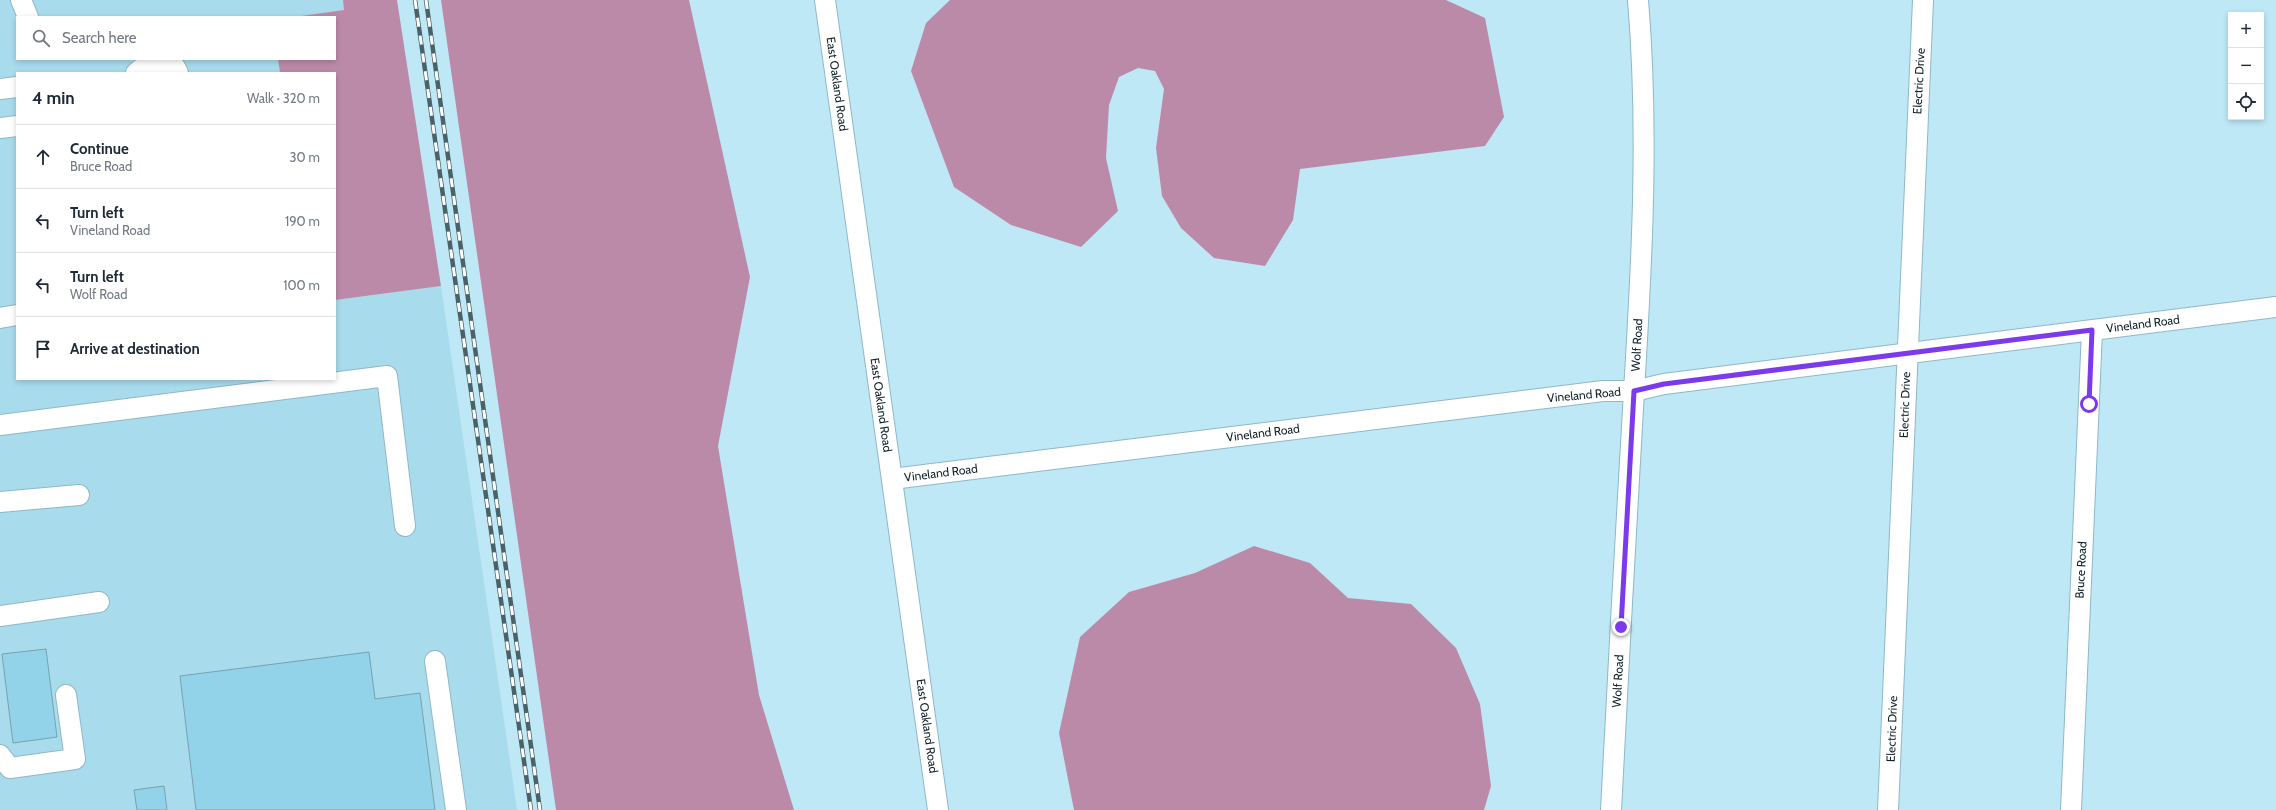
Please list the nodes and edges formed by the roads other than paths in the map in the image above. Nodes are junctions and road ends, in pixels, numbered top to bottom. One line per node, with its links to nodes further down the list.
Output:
1 (21, 0): 5 (street)
2 (825, 0): 19 (street, East Oakland Road)
3 (1638, 0): 17 (street, Wolf Road)
4 (1923, 0): 16 (street, Electric Drive)
5 (28, 16)
6 (137, 72): 7 (street)
7 (178, 72)
8 (16, 87): 9 (street)
9 (0, 89)
10 (16, 126): 11 (street)
11 (0, 128)
12 (2276, 307): 15 (street, Vineland Road)
13 (16, 315): 14 (street)
14 (0, 318)
15 (2092, 330): 16 (street, Vineland Road); 32 (street, Bruce Road)
16 (1908, 352): 17 (street, Vineland Road); 31 (street, Electric Drive)
17 (1634, 391): 19 (street, Vineland Road); 30 (street, Wolf Road)
18 (0, 425): 22 (street)
19 (892, 478): 29 (street, East Oakland Road)
20 (79, 495): 21 (street)
21 (0, 502)
22 (405, 526)
23 (99, 602): 24 (street)
24 (0, 616)
25 (435, 661): 28 (street)
26 (66, 694): 27 (street)
27 (0, 755)
28 (456, 810)
29 (938, 810)
30 (1611, 810)
31 (1888, 810)
32 (2071, 810)

